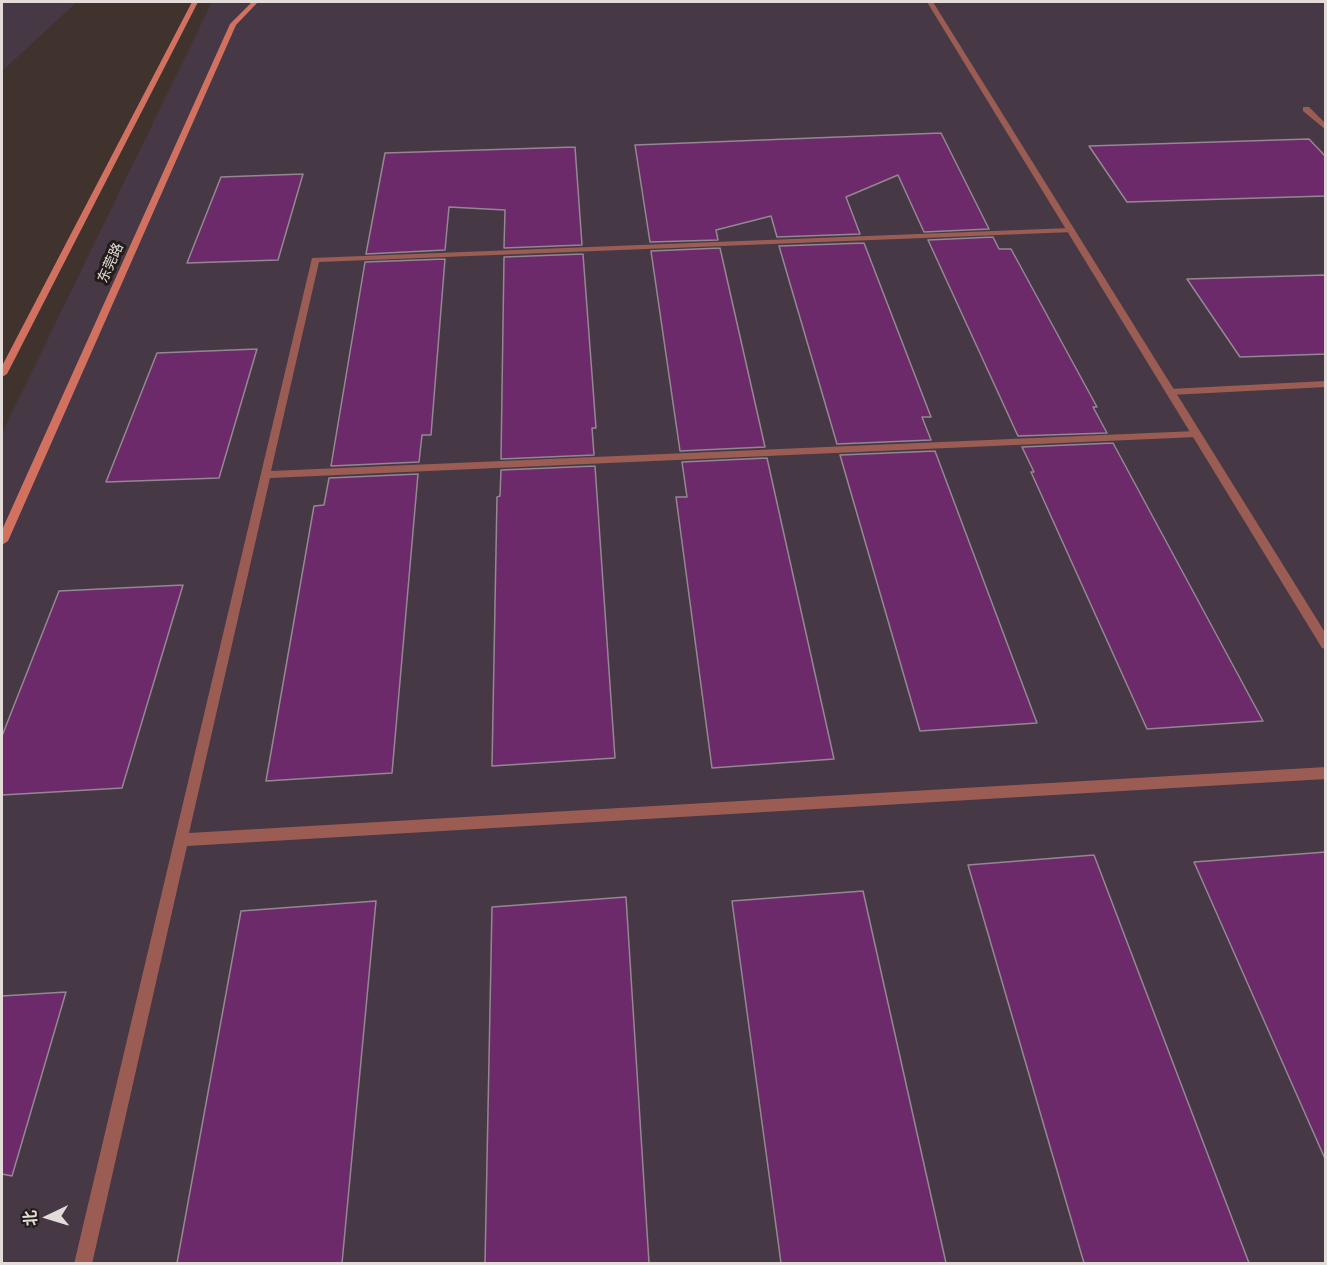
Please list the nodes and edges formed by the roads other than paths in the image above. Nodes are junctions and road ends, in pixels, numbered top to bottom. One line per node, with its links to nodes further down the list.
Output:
1 (195, 2): 7 (street)
2 (255, 2): 12 (street, 东莞路)
3 (930, 2): 6 (street)
4 (1306, 109): 5 (street)
5 (1326, 128)
6 (1070, 230): 9 (street); 11 (street)
7 (2, 374)
8 (1326, 384): 9 (street)
9 (1170, 392): 10 (street)
10 (1196, 434): 11 (street); 13 (street)
11 (266, 475): 15 (street)
12 (2, 541)
13 (1326, 645)
14 (1326, 773): 15 (street)
15 (181, 840): 16 (street)
16 (84, 1263)

